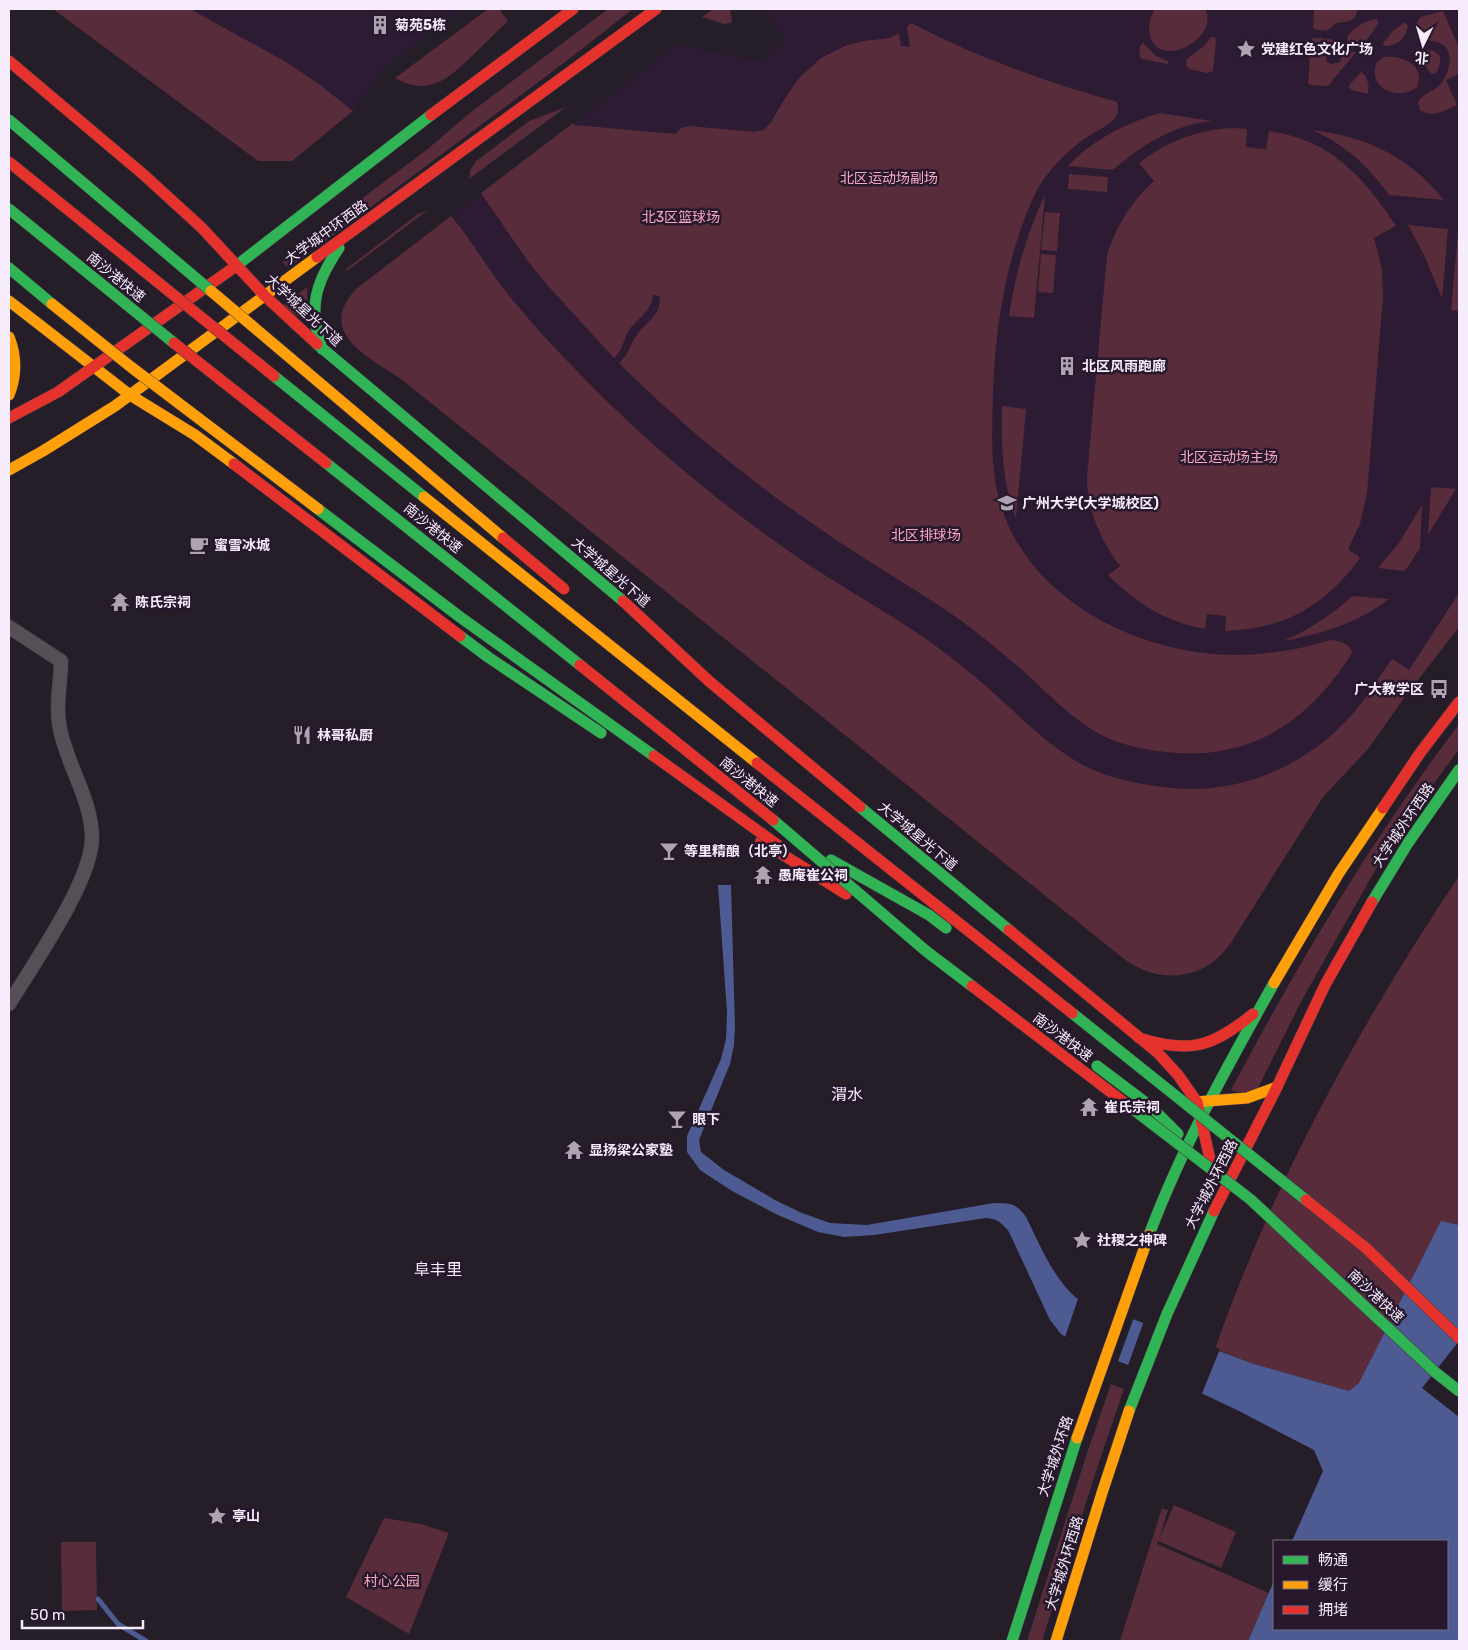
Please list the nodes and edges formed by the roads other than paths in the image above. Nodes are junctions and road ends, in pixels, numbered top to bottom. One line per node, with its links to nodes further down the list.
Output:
1 (573, 9): 8 (main road, 大学城中环西路)
2 (656, 9): 7 (main road, 大学城中环西路)
3 (9, 61): 8 (main road, 大学城星光下道)
4 (9, 120): 19 (main road, bridge)
5 (9, 162): 25 (main road, 南沙港快速, bridge)
6 (9, 209): 28 (main road, 南沙港快速, bridge)
7 (352, 232): 10 (main road, 大学城中环西路); 13 (main road)
8 (236, 266): 10 (main road, 大学城星光下道); 14 (main road, 大学城中环西路)
9 (9, 268): 28 (main road, bridge)
10 (265, 296): 13 (main road, 大学城星光下道); 16 (main road, 大学城中环西路)
11 (9, 301): 14 (main road)
12 (9, 338): 15 (main road)
13 (322, 349): 31 (main road, 大学城星光下道)
14 (93, 368): 16 (main road); 17 (main road, 大学城中环西路)
15 (9, 395)
16 (130, 395): 18 (main road, 大学城中环西路); 23 (main road)
17 (9, 418)
18 (9, 470)
19 (574, 599)
20 (9, 627): 29 (street)
21 (625, 643): 25 (main road, bridge)
22 (1459, 702): 30 (main road, 大学城外环西路)
23 (613, 742)
24 (1459, 770): 34 (main road, 大学城外环西路)
25 (849, 835): 40 (main road, 南沙港快速, bridge)
26 (952, 933): 32 (main road)
27 (968, 945): 35 (main road)
28 (926, 951): 41 (main road, 南沙港快速, bridge)
29 (9, 1004)
30 (1260, 1008): 31 (main road); 35 (main road, 大学城外环西路)
31 (1139, 1038): 35 (main road, 大学城星光下道)
32 (1074, 1050)
33 (1089, 1060): 37 (main road)
34 (1277, 1087): 35 (main road); 38 (main road, 大学城外环西路)
35 (1202, 1102): 36 (main road, 大学城外环西路)
36 (1200, 1118): 37 (main road, 大学城外环西路); 38 (main road)
37 (1184, 1156): 39 (main road, 大学城外环西路)
38 (1218, 1201): 43 (main road, 大学城外环西路)
39 (1131, 1282): 42 (main road, 大学城外环路)
40 (1459, 1338)
41 (1459, 1390)
42 (1012, 1641)
43 (1056, 1641)

